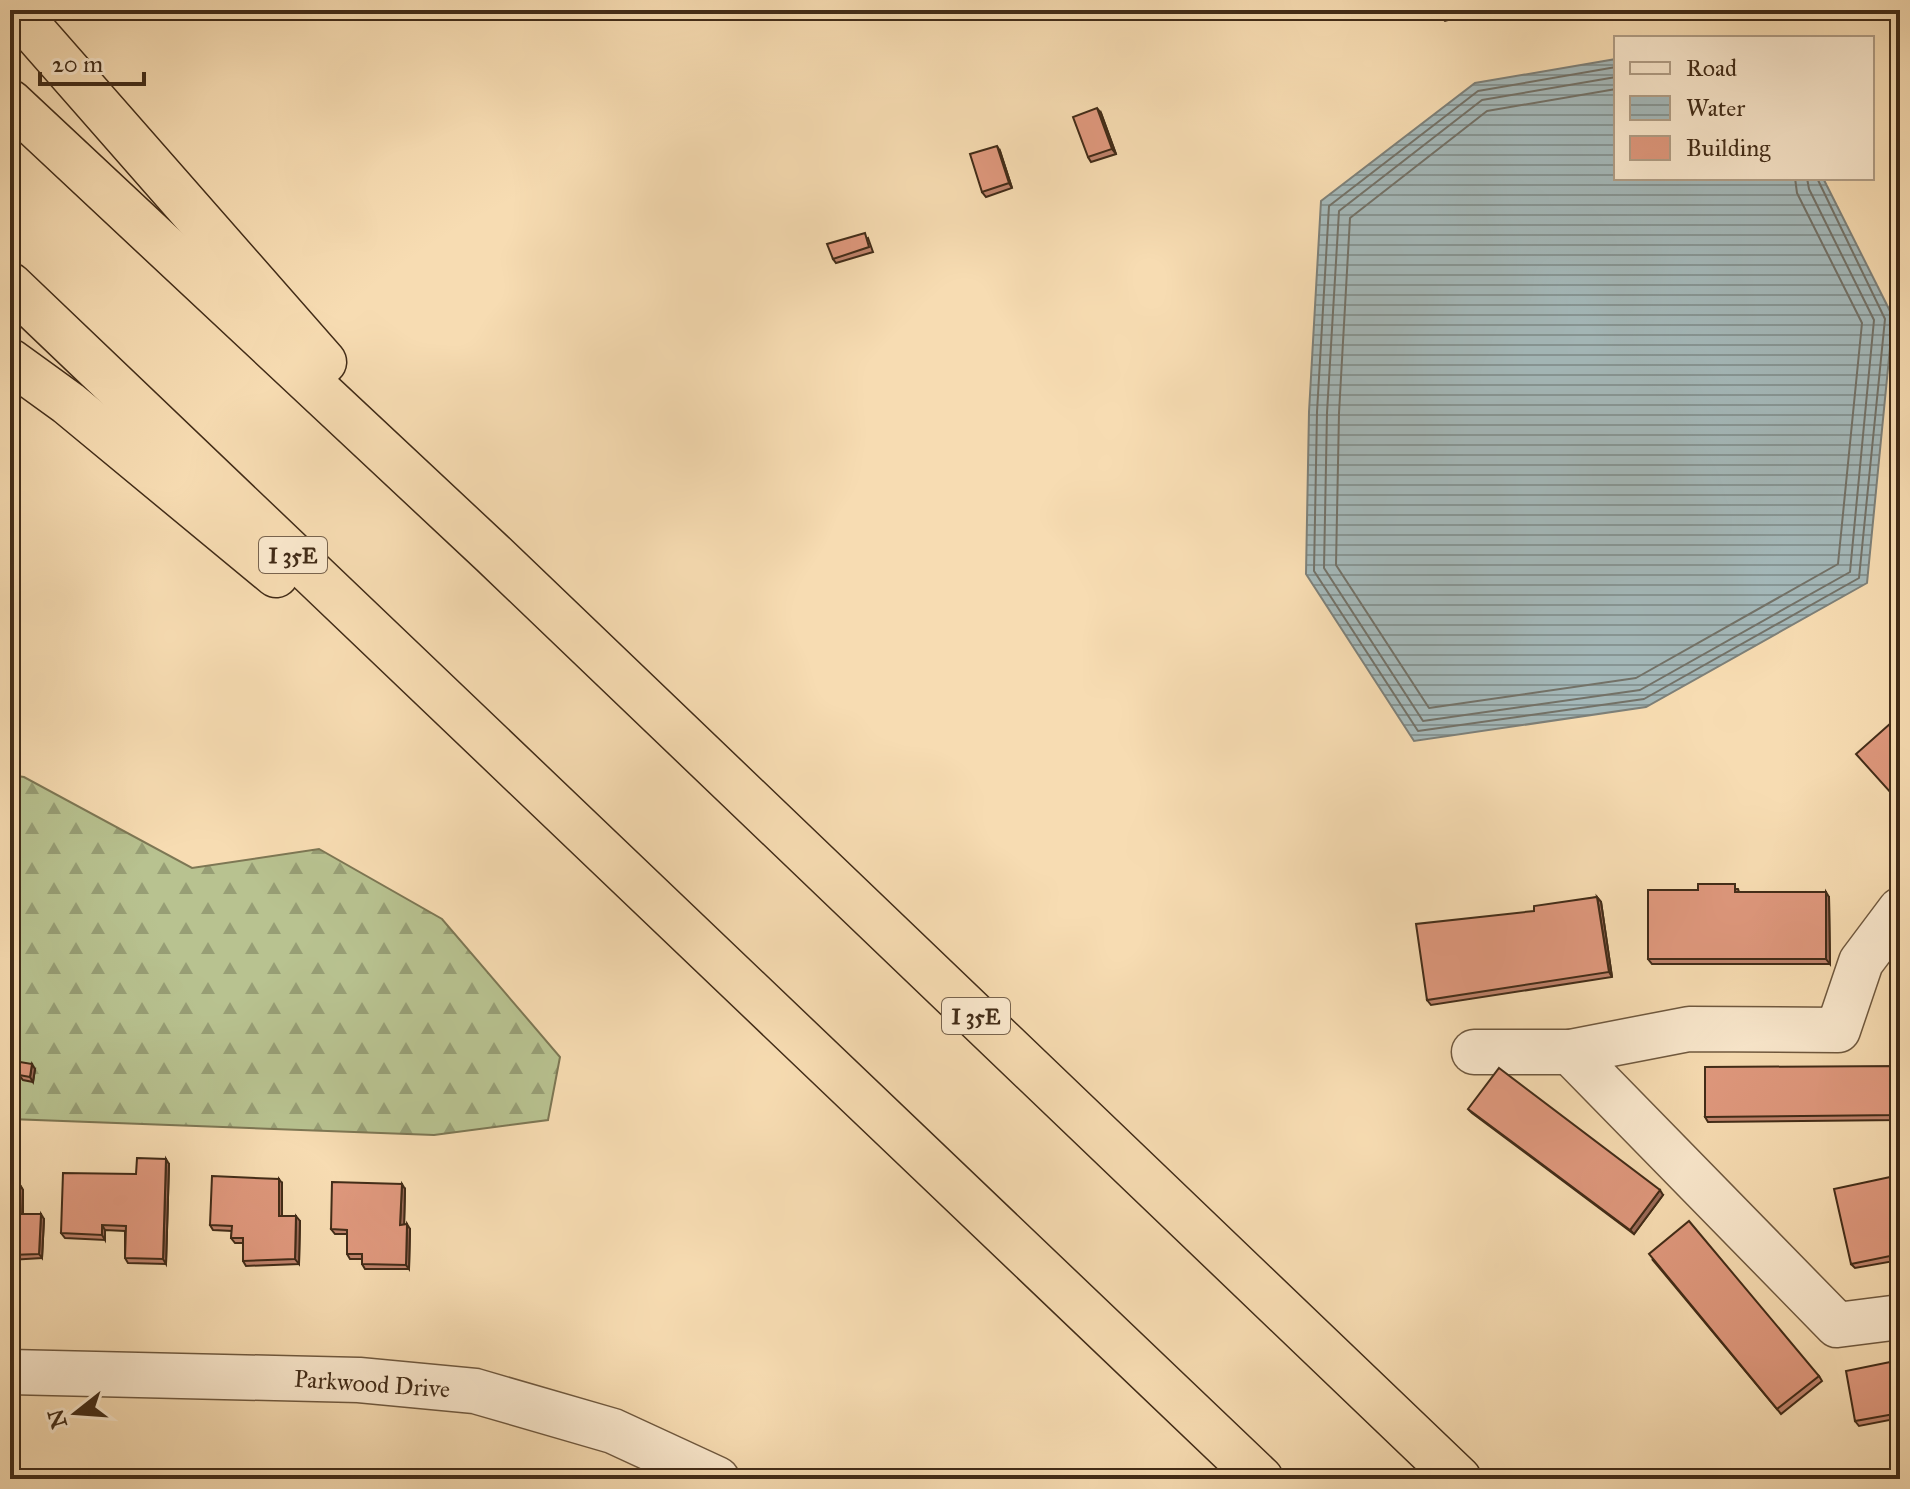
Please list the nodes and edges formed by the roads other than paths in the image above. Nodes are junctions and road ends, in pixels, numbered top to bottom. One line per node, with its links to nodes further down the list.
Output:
1 (15, 10): 5 (highway)
2 (10, 102): 5 (highway, I 35E)
3 (10, 285): 6 (highway, I 35E)
4 (10, 361): 6 (highway)
5 (492, 553): 14 (highway, I 35E)
6 (577, 826): 13 (highway, I 35E)
7 (1900, 910): 9 (street)
8 (1474, 1052): 9 (street)
9 (1570, 1052): 10 (street)
10 (1900, 1317)
11 (10, 1372): 12 (street, Parkwood Drive)
12 (717, 1479)
13 (1261, 1479)
14 (1459, 1479)

